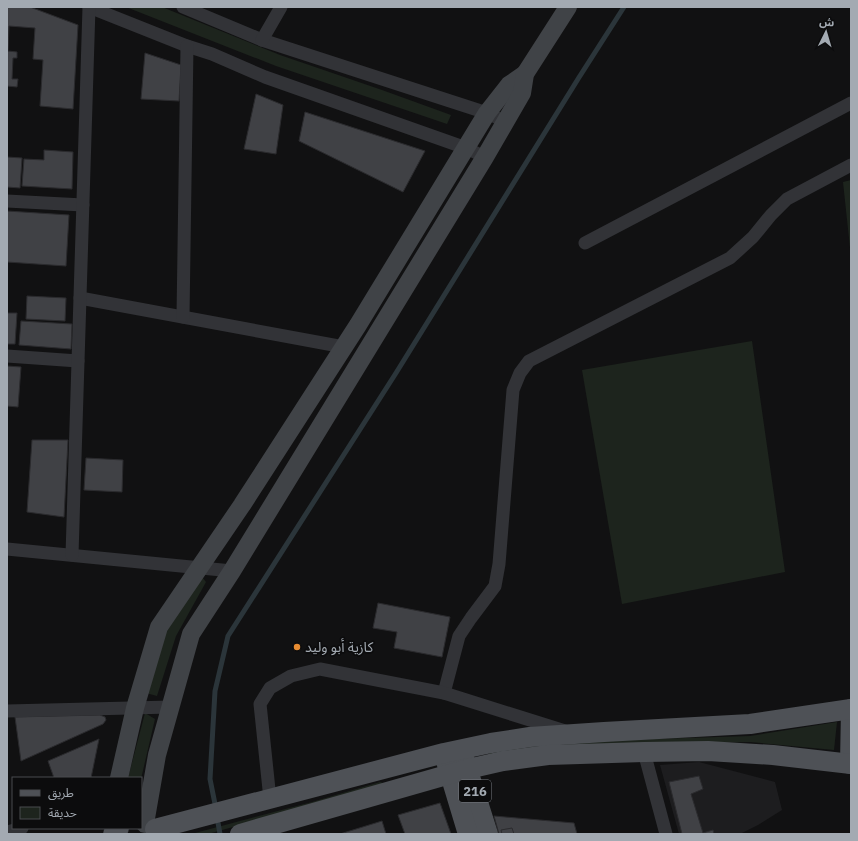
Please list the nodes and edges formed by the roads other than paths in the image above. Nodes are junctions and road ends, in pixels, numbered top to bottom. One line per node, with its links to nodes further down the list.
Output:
1 (89, 7): 6 (street); 15 (street)
2 (183, 7): 5 (street)
3 (281, 7): 5 (street)
4 (568, 7): 7 (main road)
5 (262, 40): 9 (street)
6 (187, 46): 11 (street); 18 (street)
7 (525, 74): 9 (main road); 10 (main road)
8 (851, 103): 16 (street)
9 (487, 113): 10 (street); 11 (main road)
10 (506, 122): 12 (main road)
11 (466, 148): 12 (street); 19 (main road)
12 (485, 157): 25 (main road)
13 (851, 165): 26 (street)
14 (7, 201): 15 (street)
15 (83, 205): 17 (street)
16 (585, 242)
17 (80, 298): 18 (street); 21 (street)
18 (183, 317): 19 (street)
19 (344, 347): 24 (main road)
20 (7, 356): 21 (street)
21 (78, 361): 23 (street)
22 (7, 549): 23 (street)
23 (72, 555): 24 (street)
24 (199, 568): 25 (street); 28 (main road)
25 (232, 571): 27 (main road)
26 (444, 693): 31 (street); 37 (street)
27 (170, 707): 28 (street); 38 (main road)
28 (135, 708): 30 (street); 36 (main road)
29 (851, 709): 31 (main road); 34 (main road)
30 (7, 711)
31 (573, 734): 32 (main road)
32 (453, 751): 35 (main road, 216); 37 (main road)
33 (644, 752): 34 (main road); 35 (main road); 45 (street)
34 (850, 764)
35 (459, 772): 40 (main road); 43 (main road, 216); 44 (main road, 216)
36 (119, 777)
37 (270, 799): 38 (main road)
38 (150, 827)
39 (18, 829): 41 (street)
40 (279, 829): 42 (main road)
41 (7, 832)
42 (240, 834)
43 (468, 834)
44 (488, 834)
45 (666, 834)

